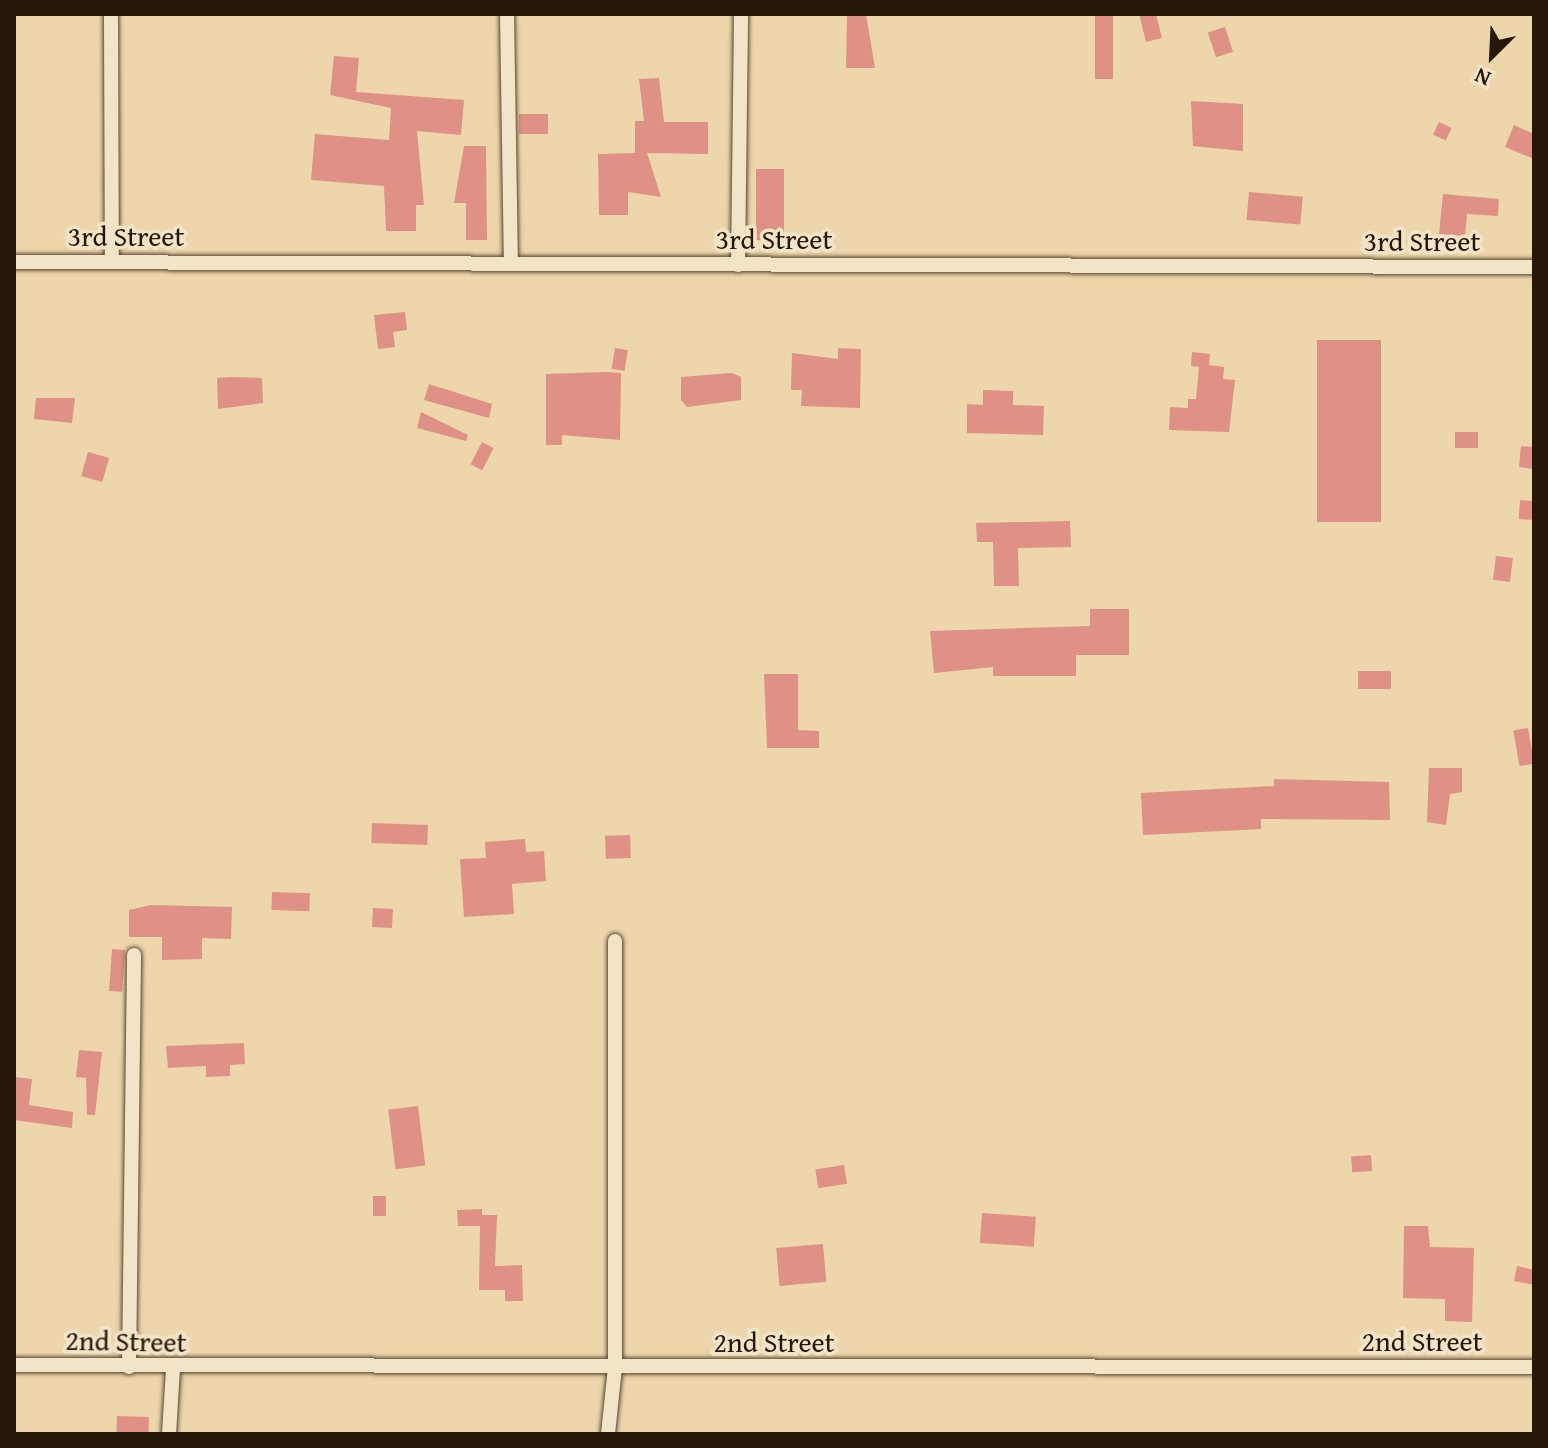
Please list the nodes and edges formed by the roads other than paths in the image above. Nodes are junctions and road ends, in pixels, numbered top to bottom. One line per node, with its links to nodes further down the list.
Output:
1 (111, 14): 5 (street)
2 (507, 14): 6 (street)
3 (741, 14): 7 (street)
4 (14, 262): 5 (street, 3rd Street)
5 (112, 262): 6 (street, 3rd Street)
6 (511, 264): 7 (street, 3rd Street)
7 (738, 265): 8 (street, 3rd Street)
8 (1534, 267)
9 (615, 941): 13 (street)
10 (134, 955): 12 (street)
11 (14, 1365): 12 (street, 2nd Street)
12 (129, 1367): 15 (street, 2nd Street)
13 (615, 1367): 14 (street, 2nd Street); 15 (street, 2nd Street); 17 (street)
14 (1534, 1367)
15 (173, 1368): 16 (street)
16 (169, 1434)
17 (608, 1434)

